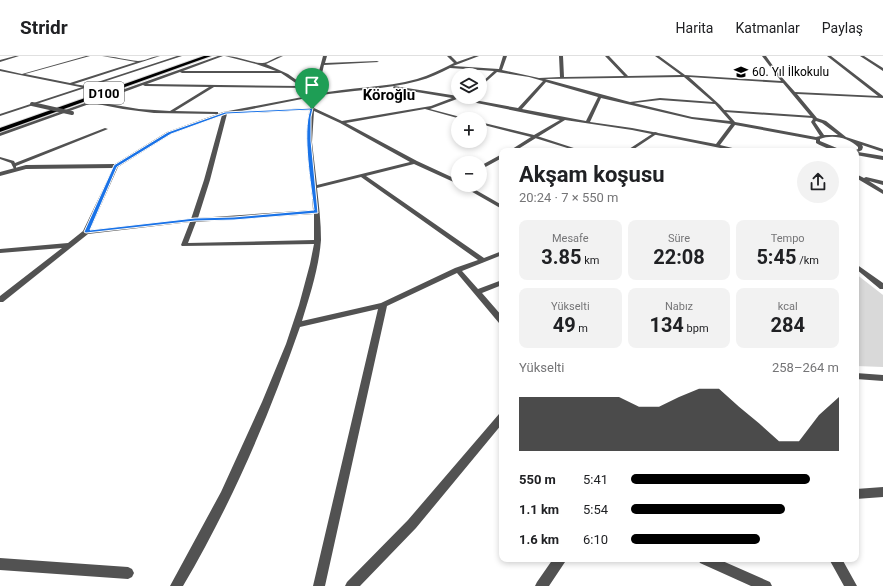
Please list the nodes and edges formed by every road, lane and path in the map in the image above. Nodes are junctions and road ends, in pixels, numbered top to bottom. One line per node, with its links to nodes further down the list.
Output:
1 (18, 56): 21 (lane)
2 (89, 56): 32 (lane)
3 (103, 56): 22 (lane)
4 (159, 56): 22 (lane)
5 (180, 56): 43 (street)
6 (193, 56): 68 (highway, D100)
7 (209, 56): 74 (highway, D100)
8 (221, 56): 30 (street)
9 (227, 56): 25 (street)
10 (281, 56): 25 (street)
11 (449, 56): 24 (street)
12 (477, 56): 24 (street)
13 (505, 56): 29 (street)
14 (561, 56): 33 (street)
15 (607, 56): 34 (street)
16 (657, 56): 35 (street)
17 (764, 56): 39 (street)
18 (829, 56): 50 (street)
19 (862, 56): 28 (street)
20 (324, 60): 23 (street); 46 (street)
21 (0, 61)
22 (141, 62): 40 (lane)
23 (377, 62)
24 (456, 63): 26 (street)
25 (262, 65): 31 (street)
26 (449, 67): 29 (street); 42 (street)
27 (0, 70): 32 (lane)
28 (883, 70)
29 (498, 71): 36 (street); 37 (street)
30 (177, 72): 31 (street); 41 (street)
31 (281, 72): 45 (street)
32 (22, 74): 40 (lane)
33 (562, 76): 34 (street); 36 (street)
34 (626, 76): 35 (street)
35 (684, 76): 39 (street); 55 (street)
36 (536, 78): 38 (street)
37 (487, 80)
38 (545, 81): 49 (street); 59 (street)
39 (784, 82): 47 (street)
40 (71, 84): 43 (lane)
41 (140, 85): 44 (street); 52 (street)
42 (387, 86): 46 (street); 48 (street)
43 (85, 87): 64 (street)
44 (212, 87): 45 (street); 62 (street)
45 (304, 87): 46 (street)
46 (316, 91): 58 (street); 63 (street)
47 (794, 93): 50 (street); 66 (street)
48 (451, 96)
49 (600, 96): 54 (street); 70 (street)
50 (883, 98)
51 (451, 99): 57 (street)
52 (92, 102): 62 (street); 76 (street)
53 (487, 103): 59 (street)
54 (627, 103): 55 (street); 71 (street)
55 (716, 103): 60 (street)
56 (32, 104): 61 (street, bridge)
57 (424, 108): 65 (street); 69 (street)
58 (312, 109): 63 (street); 69 (street); 106 (street)
59 (520, 110): 67 (street)
60 (725, 111): 66 (lane); 71 (street)
61 (72, 113)
62 (170, 113): 63 (street)
63 (225, 113): 98 (street); 111 (street)
64 (0, 115)
65 (451, 115)
66 (814, 118): 77 (street); 79 (street)
67 (564, 119): 70 (street); 78 (street)
68 (0, 122)
69 (342, 122): 96 (street)
70 (588, 122): 75 (street)
71 (734, 123): 80 (street); 83 (street)
72 (487, 125): 78 (street)
73 (106, 128): 99 (lane)
74 (0, 130)
75 (656, 133): 83 (street); 86 (lane)
76 (0, 135)
77 (823, 136): 79 (street); 80 (street)
78 (536, 137): 84 (street); 85 (lane)
79 (845, 138): 81 (street)
80 (818, 139): 82 (street)
81 (856, 142): 90 (street); 91 (street)
82 (821, 144): 88 (street); 89 (street)
83 (718, 145): 87 (street)
84 (516, 148)
85 (571, 148)
86 (633, 148)
87 (725, 148)
88 (820, 148)
89 (833, 148)
90 (859, 150)
91 (883, 151)
92 (859, 153): 95 (street)
93 (0, 158): 99 (lane)
94 (499, 158): 97 (street)
95 (883, 158)
96 (415, 162): 101 (street); 104 (street)
97 (487, 164)
98 (116, 166): 99 (street); 112 (street)
99 (15, 167): 100 (street)
100 (0, 174)
101 (363, 176): 106 (street); 117 (street)
102 (859, 177): 105 (street)
103 (859, 178): 108 (street)
104 (451, 179)
105 (883, 183)
106 (315, 187): 110 (street)
107 (475, 192): 109 (street)
108 (883, 192)
109 (499, 205)
110 (316, 212): 111 (street); 113 (street)
111 (195, 220): 112 (street); 113 (street)
112 (86, 232): 114 (street)
113 (317, 242): 126 (street)
114 (69, 245): 115 (street); 123 (street)
115 (0, 251)
116 (499, 254): 117 (street)
117 (483, 260): 119 (street)
118 (859, 268): 121 (street)
119 (458, 270): 122 (street); 124 (street)
120 (499, 283): 122 (street)
121 (883, 287)
122 (477, 292): 125 (street)
123 (0, 300)
124 (383, 305): 126 (street); 138 (street)
125 (499, 318)
126 (297, 325): 137 (street)
127 (859, 376): 128 (street)
128 (883, 378)
129 (499, 421): 139 (street)
130 (883, 492): 131 (street)
131 (859, 494)
132 (558, 562): 140 (street)
133 (711, 562): 141 (street)
134 (837, 562): 142 (street)
135 (0, 564): 136 (street)
136 (128, 573)
137 (176, 586)
138 (319, 586)
139 (351, 586)
140 (542, 586)
141 (766, 586)
142 (851, 586)

